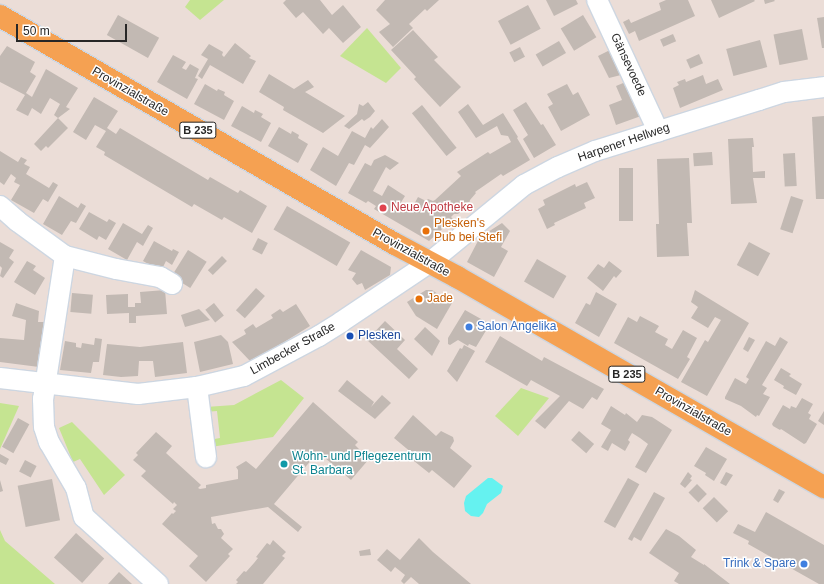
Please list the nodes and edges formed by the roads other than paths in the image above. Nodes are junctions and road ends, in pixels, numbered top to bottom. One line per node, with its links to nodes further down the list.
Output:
1 (597, 0): 4 (street, Gänsevoede)
2 (0, 16): 7 (main road, Provinzialstraße / B 235)
3 (824, 87): 4 (street, Harpener Hellweg)
4 (658, 131): 7 (street, Harpener Hellweg)
5 (0, 206): 6 (street)
6 (65, 256): 8 (street); 10 (street)
7 (429, 263): 11 (street, Limbecker Straße); 13 (main road, Provinzialstraße / B 235)
8 (172, 284)
9 (0, 378): 10 (street, Limbecker Straße)
10 (46, 384): 11 (street, Limbecker Straße); 14 (street)
11 (197, 387): 12 (street)
12 (206, 457)
13 (824, 487)
14 (158, 584)

